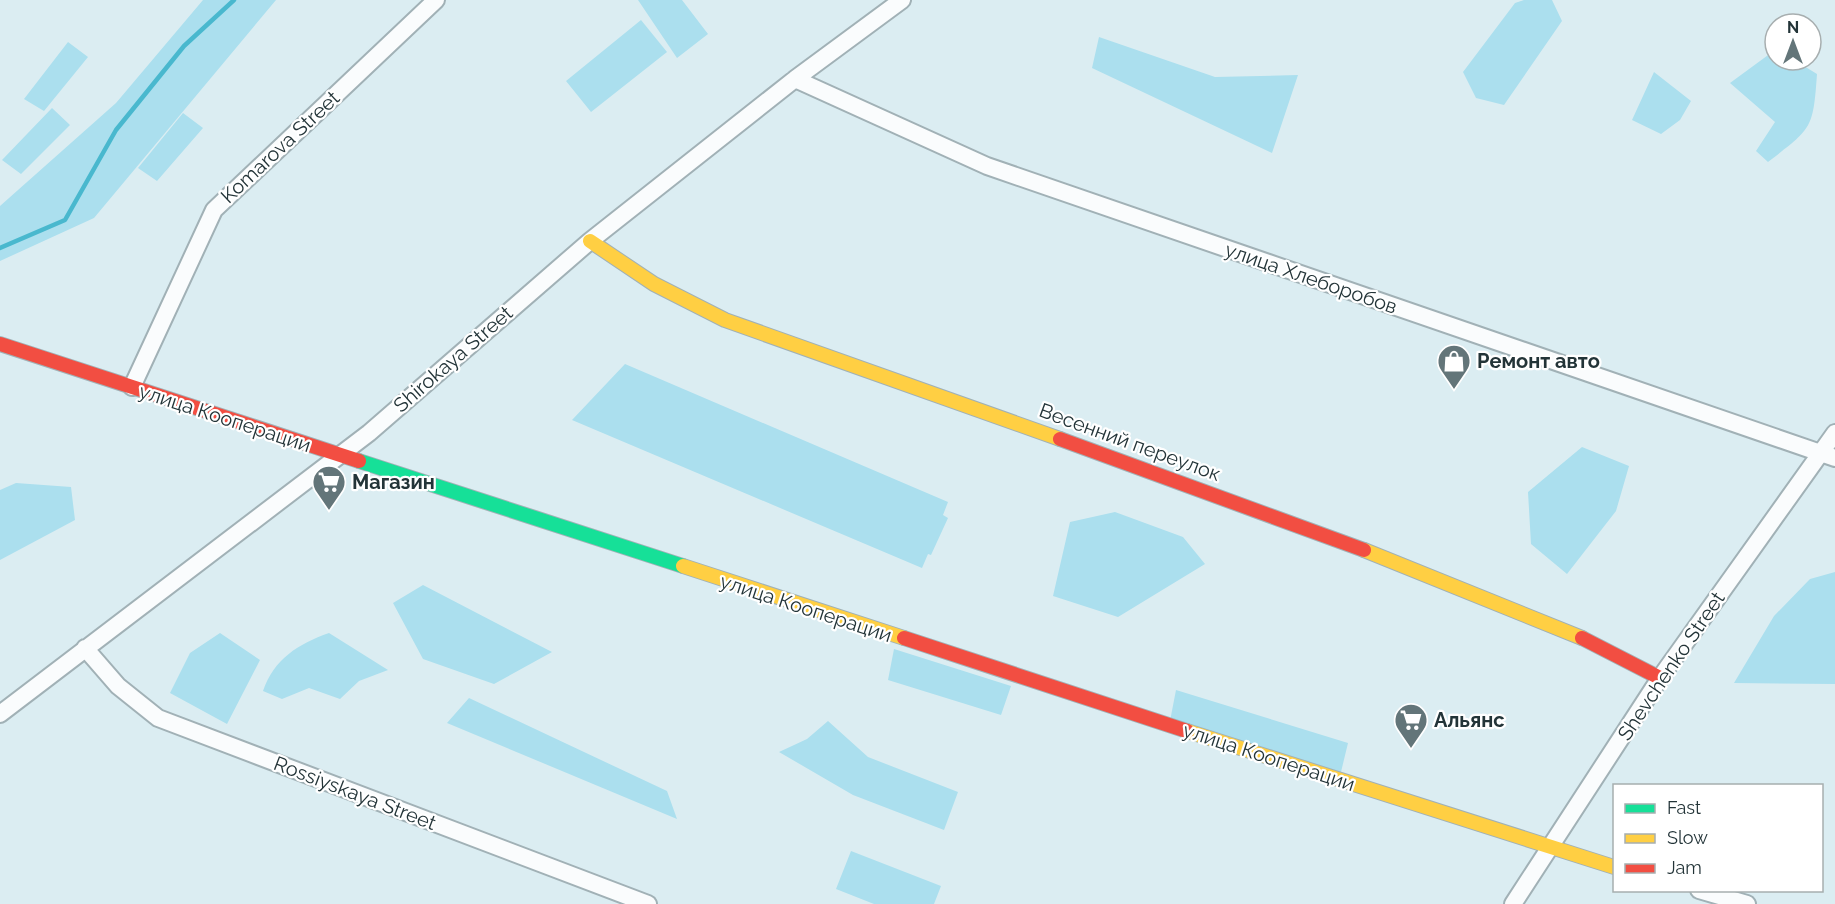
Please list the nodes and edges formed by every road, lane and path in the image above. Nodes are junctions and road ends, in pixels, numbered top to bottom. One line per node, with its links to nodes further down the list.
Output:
1 (436, 0): 6 (street, Komarova Street)
2 (902, 0): 3 (street, Shirokaya Street)
3 (795, 79): 4 (street, Shirokaya Street); 9 (street, улица Хлеборобов)
4 (590, 241): 8 (street, Shirokaya Street); 11 (street, Весенний переулок)
5 (0, 344): 6 (street, улица Кооперации)
6 (132, 387): 8 (street, улица Кооперации)
7 (1835, 433): 9 (street, Shevchenko Street)
8 (339, 456): 10 (street, Shirokaya Street); 13 (street, улица Кооперации)
9 (1828, 456): 11 (street, Shevchenko Street)
10 (85, 648): 12 (street, Shirokaya Street); 16 (street, Rossiyskaya Street)
11 (1660, 678): 13 (street, Shevchenko Street)
12 (0, 714)
13 (1551, 849): 14 (street, улица Кооперации); 17 (street, Shevchenko Street)
14 (1613, 867)
15 (1703, 892): 18 (street)
16 (648, 904)
17 (1513, 904)
18 (1747, 904)

